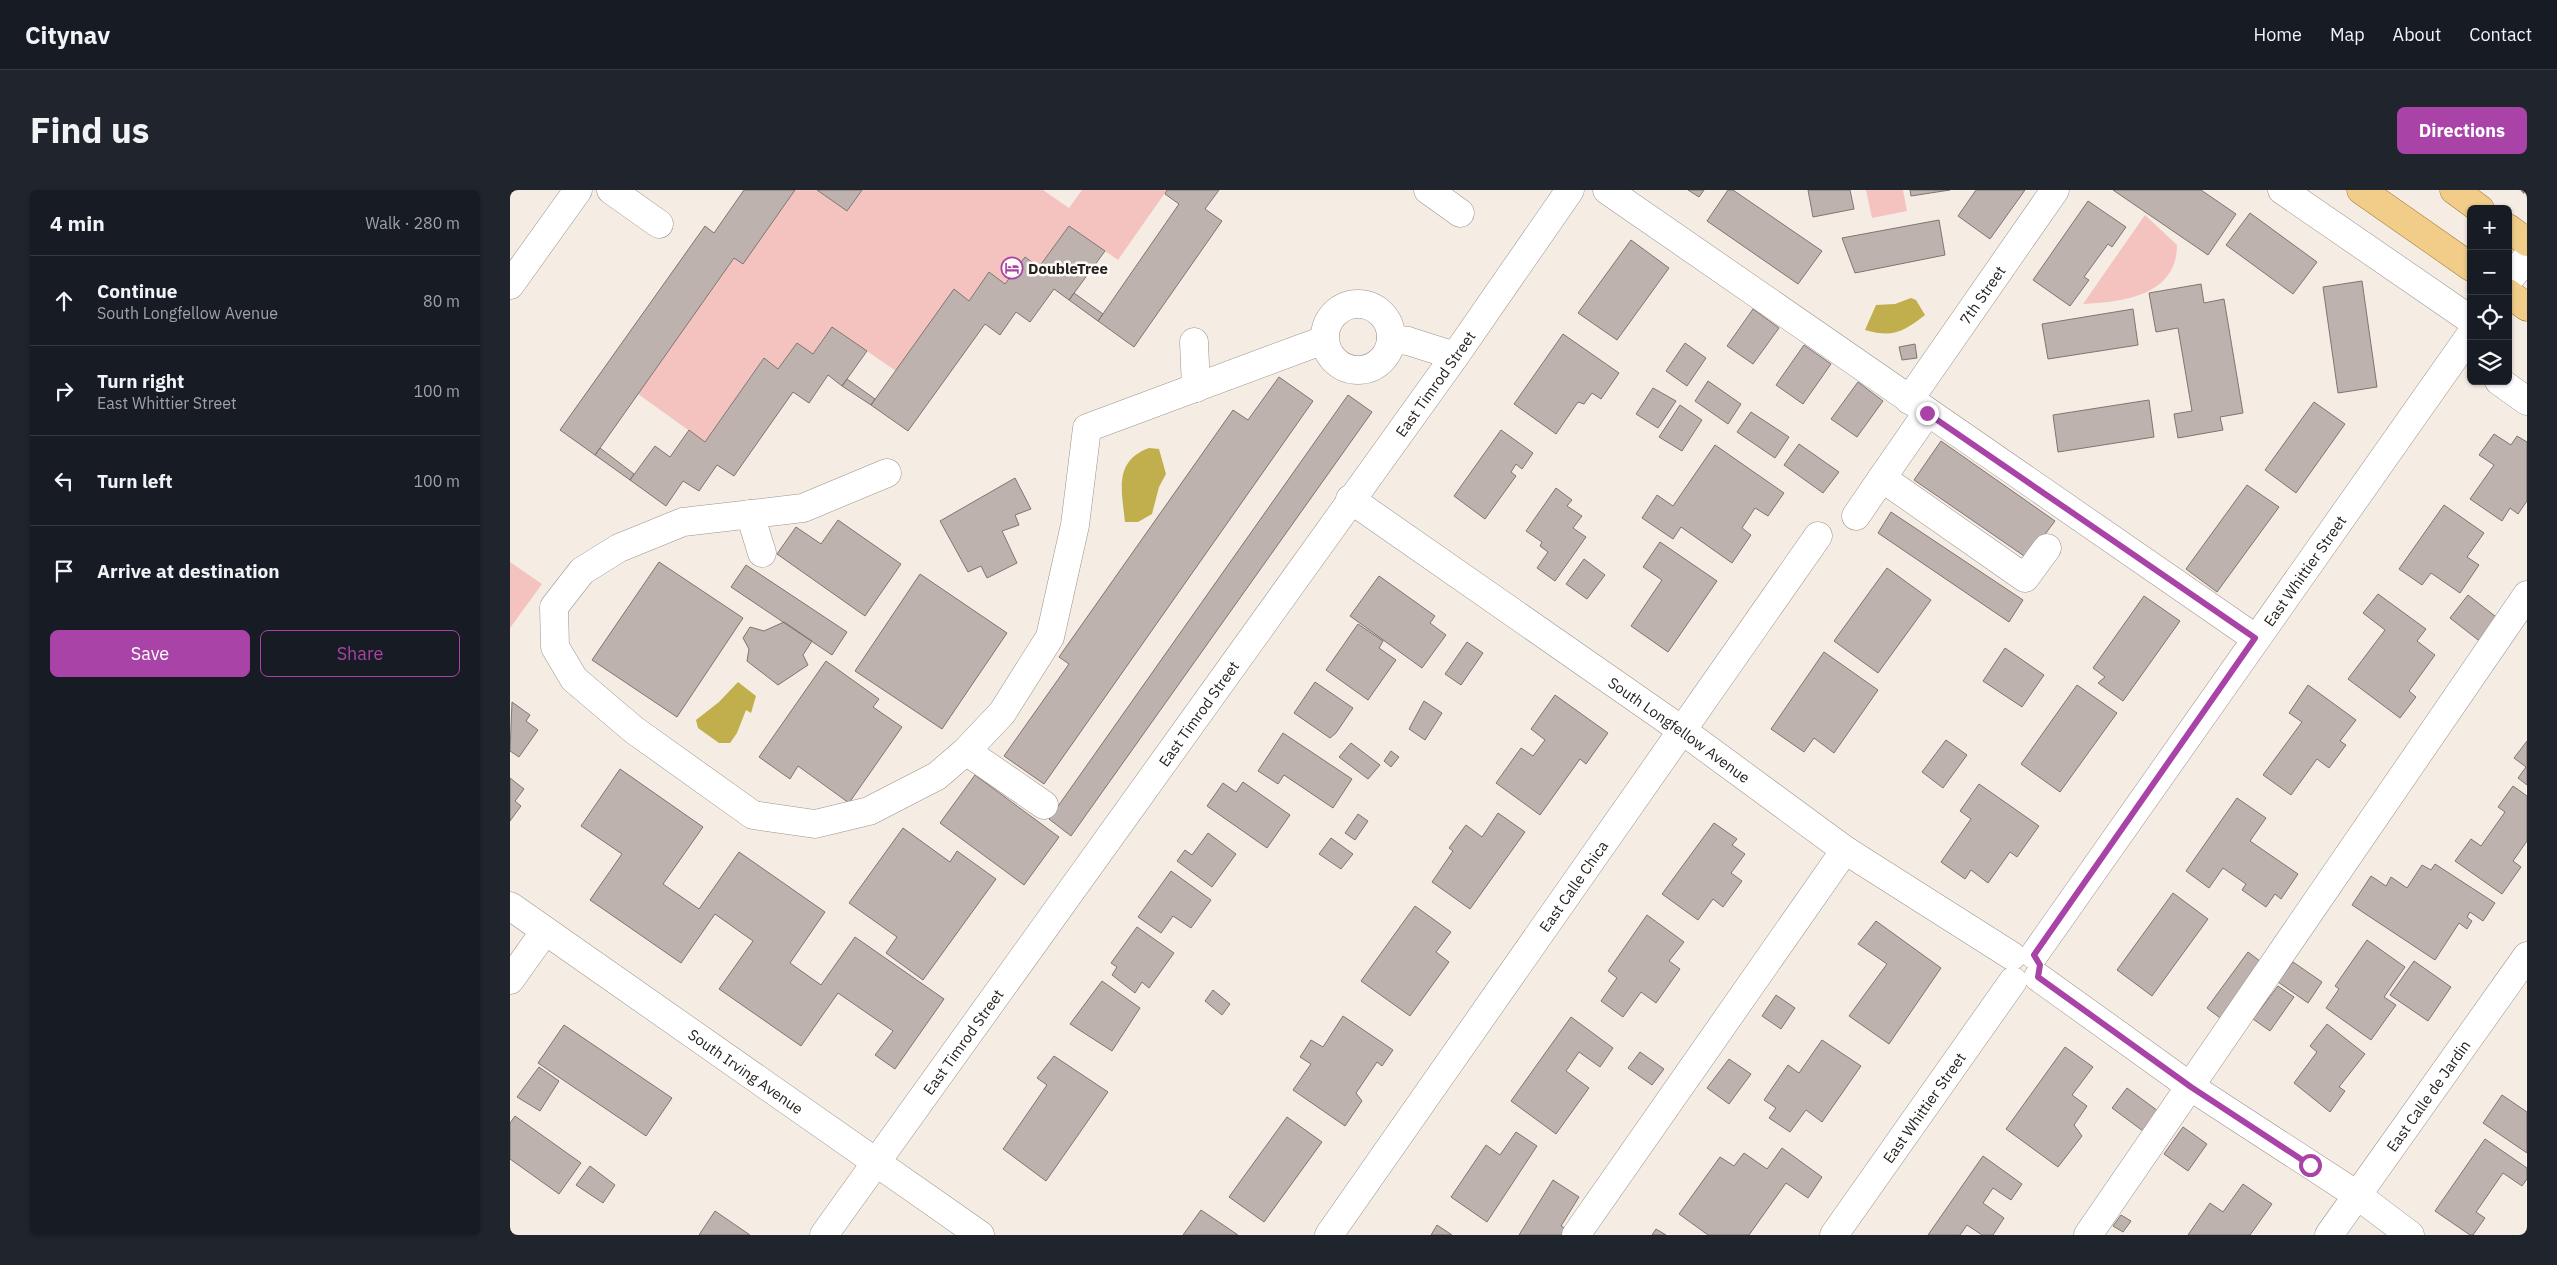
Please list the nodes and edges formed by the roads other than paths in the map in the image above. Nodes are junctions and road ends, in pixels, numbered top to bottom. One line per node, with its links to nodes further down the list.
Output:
1 (578, 190): 18 (street)
2 (611, 190): 12 (street)
3 (1428, 190): 11 (street)
4 (1570, 190): 26 (street, East Timrod Street)
5 (1607, 190): 30 (street)
6 (2055, 190): 30 (street, 7th Street)
7 (2282, 190): 21 (street)
8 (2362, 190): 16 (main road)
9 (2454, 190): 10 (main road)
10 (2475, 205)
11 (1460, 212)
12 (659, 224)
13 (2512, 231): 14 (main road)
14 (2527, 242)
15 (2527, 257): 17 (street)
16 (2467, 264)
17 (2512, 276)
18 (510, 286)
19 (2509, 295): 20 (main road)
20 (2527, 307)
21 (2467, 317)
22 (1391, 339): 23 (street); 23 (street); 26 (street)
23 (1324, 340): 28 (street)
24 (1194, 342): 28 (street)
25 (2466, 349): 40 (street, East Whittier Street)
26 (1455, 356): 33 (street, East Timrod Street)
27 (2505, 385): 29 (street)
28 (1196, 388): 42 (street)
29 (2527, 401)
30 (1918, 406): 32 (street, 7th Street); 40 (street)
31 (887, 473): 34 (street)
32 (1882, 478): 35 (street, 7th Street); 37 (street)
33 (1350, 499): 41 (street, South Longfellow Avenue); 51 (street, East Timrod Street)
34 (750, 514): 38 (street); 42 (street)
35 (1856, 516)
36 (1818, 536): 41 (street, East Calle Chica)
37 (2047, 548)
38 (762, 552)
39 (2527, 595): 50 (street)
40 (2255, 638): 48 (street, East Whittier Street)
41 (1683, 731): 44 (street, South Longfellow Avenue); 55 (street, East Calle Chica)
42 (966, 751): 43 (street)
43 (1044, 804)
44 (1845, 850): 48 (street, South Longfellow Avenue); 56 (street)
45 (510, 906): 46 (street, South Irving Avenue)
46 (546, 931): 49 (street); 51 (street, South Irving Avenue)
47 (2527, 956): 52 (street, East Calle de Jardin)
48 (2025, 967): 50 (street, South Longfellow Avenue); 57 (street, East Whittier Street)
49 (510, 980)
50 (2191, 1087): 52 (street, South Longfellow Avenue); 58 (street)
51 (876, 1161): 53 (street, East Timrod Street); 54 (street, South Irving Avenue)
52 (2357, 1196): 59 (street, East Calle de Jardin); 60 (street, South Longfellow Avenue)
53 (824, 1235)
54 (980, 1235)
55 (1330, 1235)
56 (1576, 1235)
57 (1834, 1235)
58 (2088, 1235)
59 (2329, 1235)
60 (2410, 1235)

